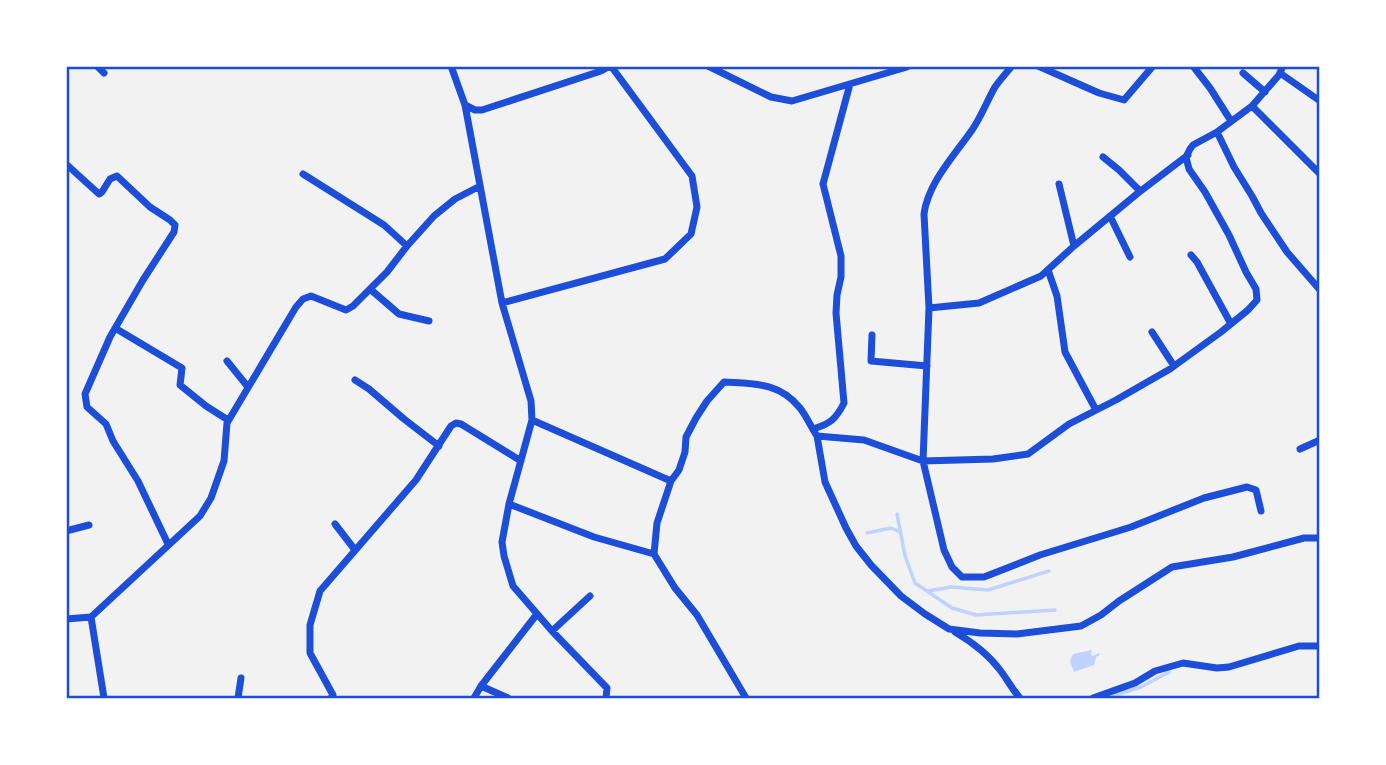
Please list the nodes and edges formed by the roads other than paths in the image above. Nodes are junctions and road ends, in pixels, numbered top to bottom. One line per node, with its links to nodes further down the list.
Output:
1 (97, 66): 11 (street)
2 (451, 66): 16 (street)
3 (610, 66): 16 (street); 36 (street)
4 (708, 66): 13 (street)
5 (1012, 66): 37 (street)
6 (1038, 66): 7 (street)
7 (1153, 66)
8 (1193, 66): 18 (street)
9 (907, 67): 13 (street)
10 (1282, 70): 14 (street); 15 (street)
11 (104, 73)
12 (1243, 73): 14 (street)
13 (850, 84): 51 (street)
14 (1265, 92): 17 (street)
15 (1320, 101)
16 (465, 105): 26 (street)
17 (1252, 106): 18 (street); 24 (street)
18 (1231, 121): 19 (street)
19 (1216, 132): 20 (street); 35 (street)
20 (1188, 154): 27 (street); 39 (street)
21 (1103, 157): 27 (street)
22 (66, 164): 40 (street)
23 (303, 174): 29 (street)
24 (1320, 174)
25 (1059, 184): 30 (street)
26 (480, 186): 29 (street); 36 (street)
27 (1140, 191): 28 (street)
28 (1110, 216): 30 (street); 32 (street)
29 (407, 246): 34 (street)
30 (1074, 246): 33 (street)
31 (1191, 256): 39 (street)
32 (1130, 257)
33 (1048, 270): 37 (street); 48 (street)
34 (370, 289): 38 (street); 47 (street)
35 (1320, 290)
36 (502, 303): 50 (street)
37 (929, 308): 44 (street)
38 (429, 321)
39 (1231, 324): 45 (street)
40 (115, 328): 49 (street); 64 (street)
41 (1152, 332): 45 (street)
42 (872, 335): 44 (street)
43 (227, 361): 47 (street)
44 (927, 366): 56 (street)
45 (1174, 366): 48 (street)
46 (355, 380): 53 (street)
47 (248, 387): 49 (street)
48 (1097, 410): 56 (street)
49 (228, 420): 64 (street)
50 (532, 420): 55 (street); 57 (street)
51 (815, 433): 56 (street); 57 (street); 71 (street)
52 (1320, 440): 54 (street)
53 (439, 446): 55 (street); 65 (street)
54 (1300, 449)
55 (522, 461): 58 (street)
56 (923, 461): 59 (street)
57 (671, 481): 66 (street)
58 (509, 504): 66 (street); 68 (street)
59 (1261, 511)
60 (335, 524): 65 (street)
61 (89, 525): 62 (street)
62 (66, 531)
63 (1320, 538): 71 (street)
64 (168, 544): 69 (street)
65 (355, 551): 78 (street)
66 (654, 554): 82 (street)
67 (590, 596): 72 (street)
68 (537, 614): 72 (street); 75 (street)
69 (91, 617): 70 (street); 76 (street)
70 (66, 619)
71 (949, 629): 83 (street)
72 (552, 631): 81 (street)
73 (1320, 646): 84 (street)
74 (241, 678): 77 (street)
75 (481, 686): 79 (street); 80 (street)
76 (104, 698)
77 (238, 698)
78 (331, 698)
79 (474, 698)
80 (508, 698)
81 (606, 698)
82 (746, 698)
83 (1020, 698)
84 (1093, 698)

